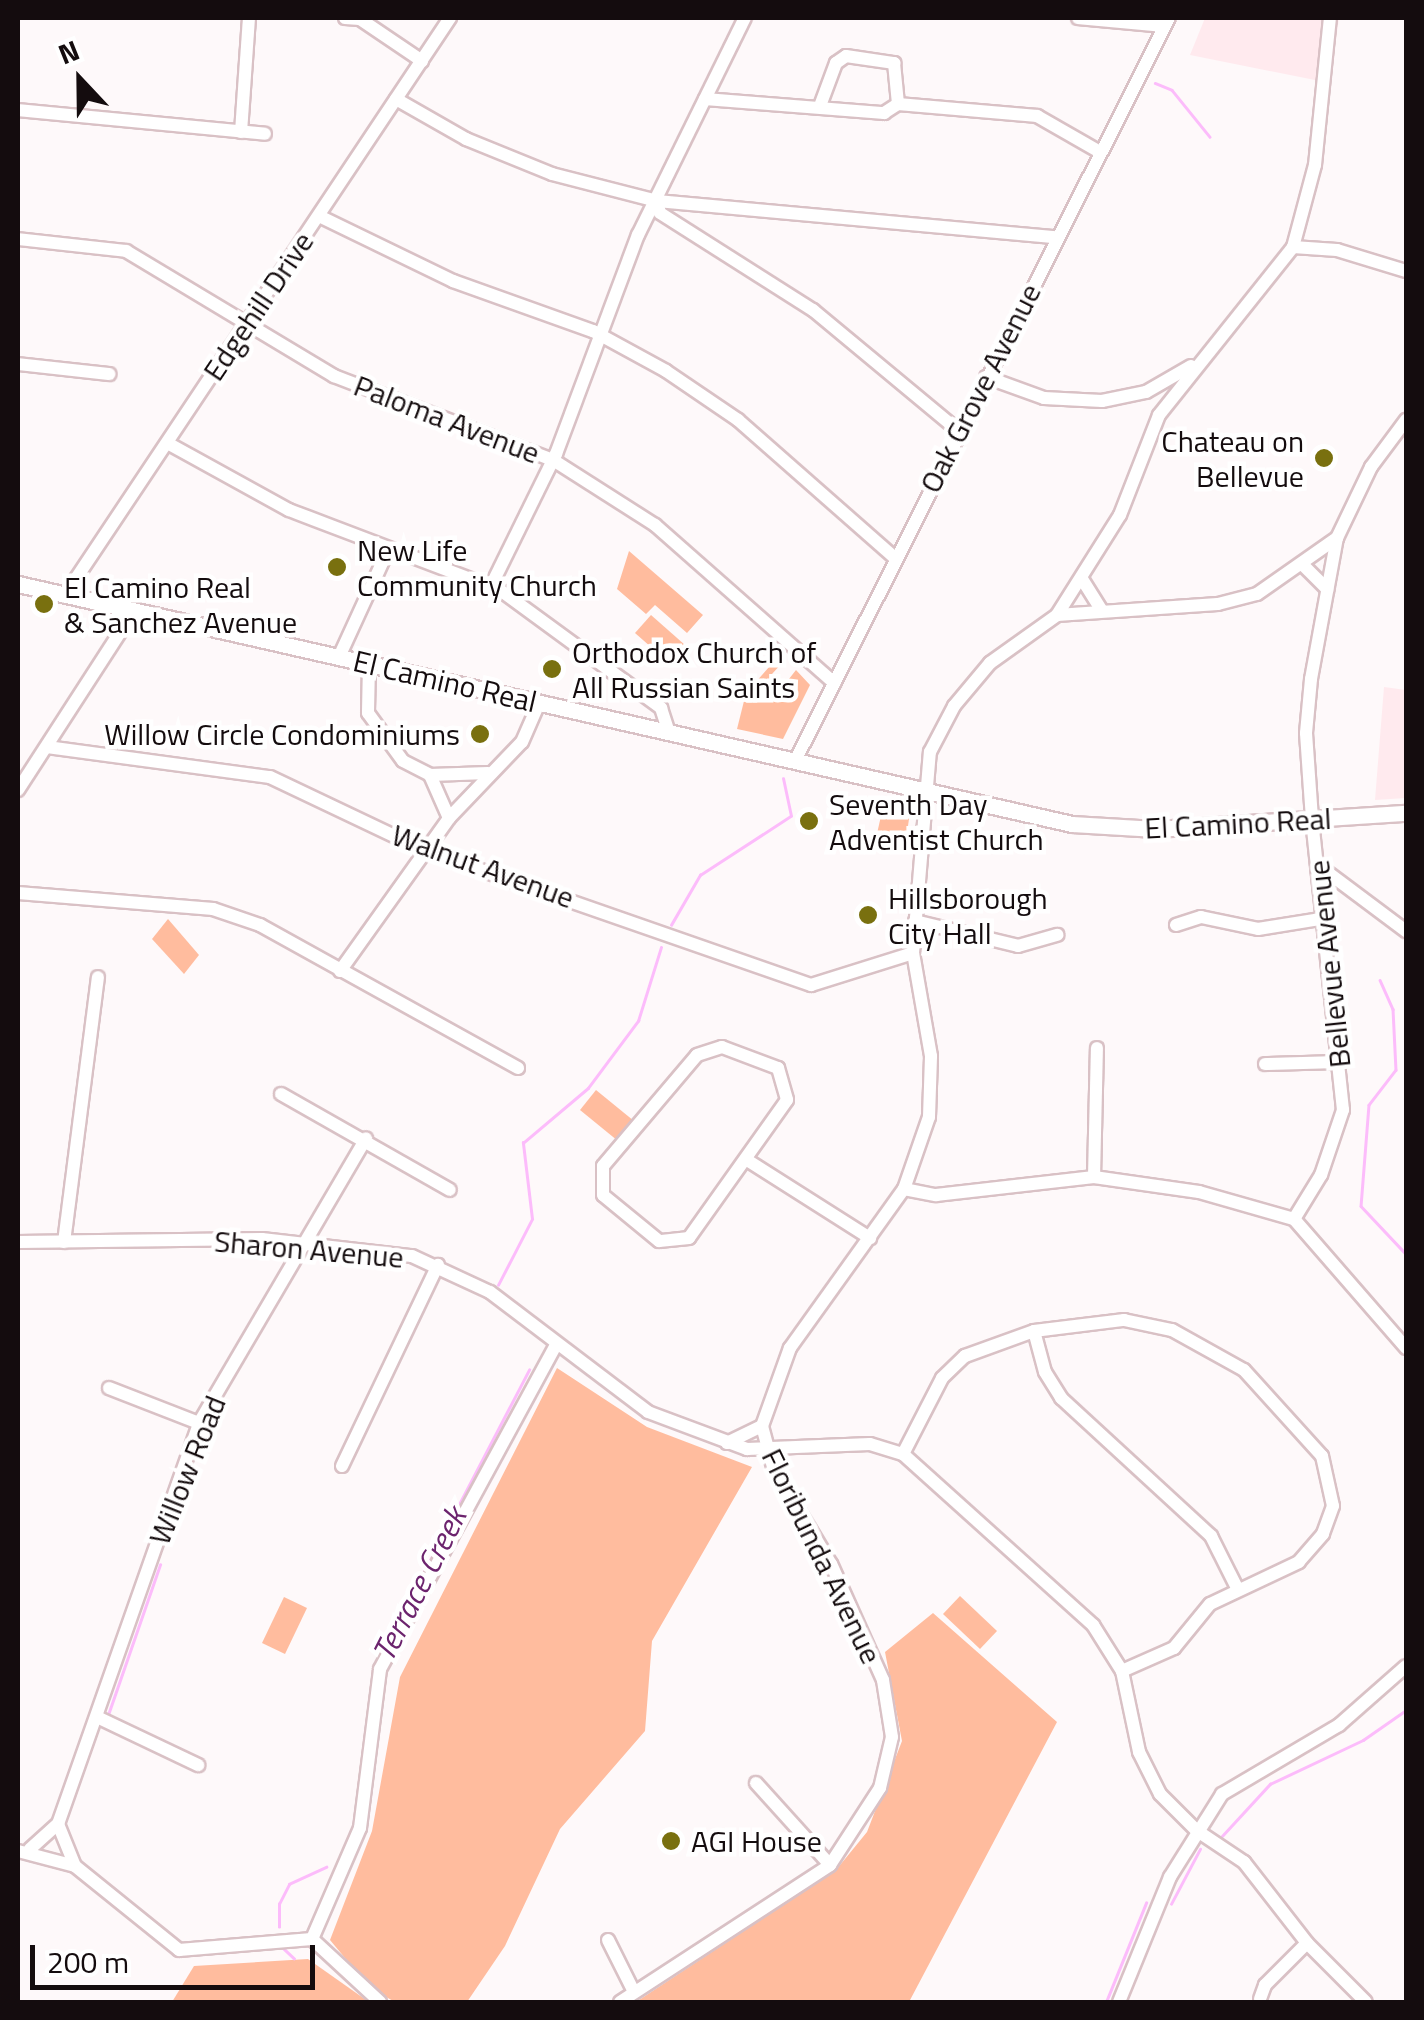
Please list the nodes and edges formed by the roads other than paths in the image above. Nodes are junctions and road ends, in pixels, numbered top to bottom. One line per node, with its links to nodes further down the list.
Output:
1 (249, 18): 14 (street)
2 (345, 18): 8 (street)
3 (450, 18): 8 (street, Edgehill Drive)
4 (745, 18): 9 (street)
5 (1078, 18): 7 (street)
6 (1330, 18): 21 (street, Floribunda Avenue)
7 (1166, 22): 16 (street, Oak Grove Avenue)
8 (422, 60): 10 (street, Edgehill Drive)
9 (705, 98): 12 (street); 17 (street)
10 (396, 99): 17 (street); 18 (street, Edgehill Drive)
11 (898, 104): 12 (street); 12 (street); 16 (street)
12 (820, 106)
13 (18, 110): 14 (street)
14 (240, 132): 15 (street)
15 (265, 134)
16 (1098, 152): 19 (street, Oak Grove Avenue)
17 (656, 201): 19 (street); 24 (street); 32 (street)
18 (320, 216): 23 (street, Edgehill Drive); 24 (street)
19 (1055, 237): 28 (street, Oak Grove Avenue)
20 (18, 240): 23 (street, Paloma Avenue)
21 (1293, 247): 22 (street); 26 (street, Floribunda Avenue)
22 (1406, 272)
23 (243, 324): 33 (street, Edgehill Drive); 34 (street, Paloma Avenue)
24 (602, 337): 34 (street); 37 (street)
25 (18, 364): 27 (street)
26 (1194, 365): 29 (street); 30 (street, Floribunda Avenue)
27 (109, 374)
28 (986, 377): 29 (street); 32 (street, Oak Grove Avenue)
29 (1146, 392): 30 (street)
30 (1159, 416): 39 (street, Floribunda Avenue)
31 (1406, 420): 35 (street, Bellevue Avenue)
32 (958, 431): 37 (street, Oak Grove Avenue)
33 (169, 444): 36 (street); 43 (street, Edgehill Drive)
34 (554, 460): 41 (street); 49 (street, Paloma Avenue)
35 (1336, 538): 38 (street); 42 (street, Bellevue Avenue)
36 (388, 550): 41 (street); 47 (street)
37 (895, 558): 49 (street, Oak Grove Avenue)
38 (1304, 566): 42 (street); 45 (street)
39 (1082, 580): 45 (street); 46 (street, Floribunda Avenue)
40 (18, 584): 43 (main road, El Camino Real)
41 (491, 586): 51 (street)
42 (1328, 588): 60 (street, Bellevue Avenue)
43 (65, 595): 44 (main road, El Camino Real)
44 (134, 610): 47 (main road, El Camino Real); 52 (street)
45 (1100, 610): 46 (street)
46 (1058, 615): 57 (street, Floribunda Avenue)
47 (339, 657): 48 (main road, El Camino Real)
48 (369, 664): 50 (main road, El Camino Real); 55 (street)
49 (834, 683): 53 (street, Oak Grove Avenue)
50 (539, 703): 51 (main road, El Camino Real); 54 (street)
51 (669, 732): 53 (main road, El Camino Real)
52 (47, 747): 56 (street); 61 (street, Walnut Avenue)
53 (795, 761): 57 (main road, El Camino Real)
54 (488, 773): 55 (street); 59 (street)
55 (430, 776): 59 (street)
56 (18, 790)
57 (925, 790): 60 (main road, El Camino Real); 65 (street, Floribunda Avenue)
58 (1406, 813): 60 (main road, El Camino Real)
59 (449, 818): 61 (street)
60 (1312, 819): 62 (street, Bellevue Avenue)
61 (426, 851): 69 (street, Walnut Avenue); 70 (street)
62 (1319, 866): 64 (street, Bellevue Avenue); 67 (street)
63 (18, 893): 70 (street)
64 (1327, 918): 66 (street); 73 (street, Bellevue Avenue)
65 (914, 921): 68 (street); 69 (street, Floribunda Avenue)
66 (1176, 925)
67 (1406, 931)
68 (1057, 935)
69 (912, 953): 80 (street, Floribunda Avenue)
70 (340, 971): 75 (street)
71 (98, 977): 85 (street)
72 (1097, 1048): 79 (street)
73 (1341, 1062): 74 (street); 82 (street, Bellevue Avenue)
74 (1265, 1064)
75 (518, 1068)
76 (281, 1094): 77 (street)
77 (366, 1138): 81 (street); 86 (street, Willow Road)
78 (747, 1160): 78 (street); 83 (street)
79 (1094, 1177): 80 (street); 82 (street)
80 (904, 1189): 83 (street, Floribunda Avenue)
81 (450, 1190)
82 (1294, 1220): 90 (street)
83 (870, 1238): 93 (street, Floribunda Avenue)
84 (18, 1242): 85 (street, Sharon Avenue)
85 (64, 1242): 86 (street, Sharon Avenue)
86 (307, 1245): 87 (street, Sharon Avenue); 92 (street, Willow Road)
87 (438, 1265): 89 (street, Sharon Avenue); 97 (street)
88 (1034, 1331): 96 (street); 98 (street); 98 (street)
89 (555, 1348): 94 (street, Sharon Avenue); 109 (street)
90 (1406, 1348)
91 (109, 1388): 92 (street)
92 (199, 1423): 101 (street, Willow Road)
93 (762, 1426): 94 (street); 95 (street, Floribunda Avenue)
94 (727, 1443): 95 (street, Sharon Avenue)
95 (765, 1450): 96 (street, Sharon Avenue); 107 (street, Floribunda Avenue)
96 (903, 1454): 99 (street)
97 (342, 1466)
98 (1236, 1586): 99 (street)
99 (1122, 1671): 105 (street)
100 (1404, 1677): 105 (street)
101 (99, 1718): 102 (street); 104 (street, Willow Road)
102 (198, 1765)
103 (756, 1783): 107 (street)
104 (58, 1824): 106 (street, Willow Road); 108 (street)
105 (1196, 1830): 111 (street); 116 (street)
106 (24, 1850): 108 (street)
107 (830, 1864): 112 (street, Floribunda Avenue)
108 (75, 1866): 109 (street)
109 (312, 1939): 114 (street)
110 (608, 1940): 112 (street)
111 (1307, 1943): 113 (street); 117 (street)
112 (634, 1992): 115 (street, Floribunda Avenue)
113 (1260, 1999)
114 (380, 2002)
115 (620, 2002)
116 (1120, 2002)
117 (1366, 2002)

